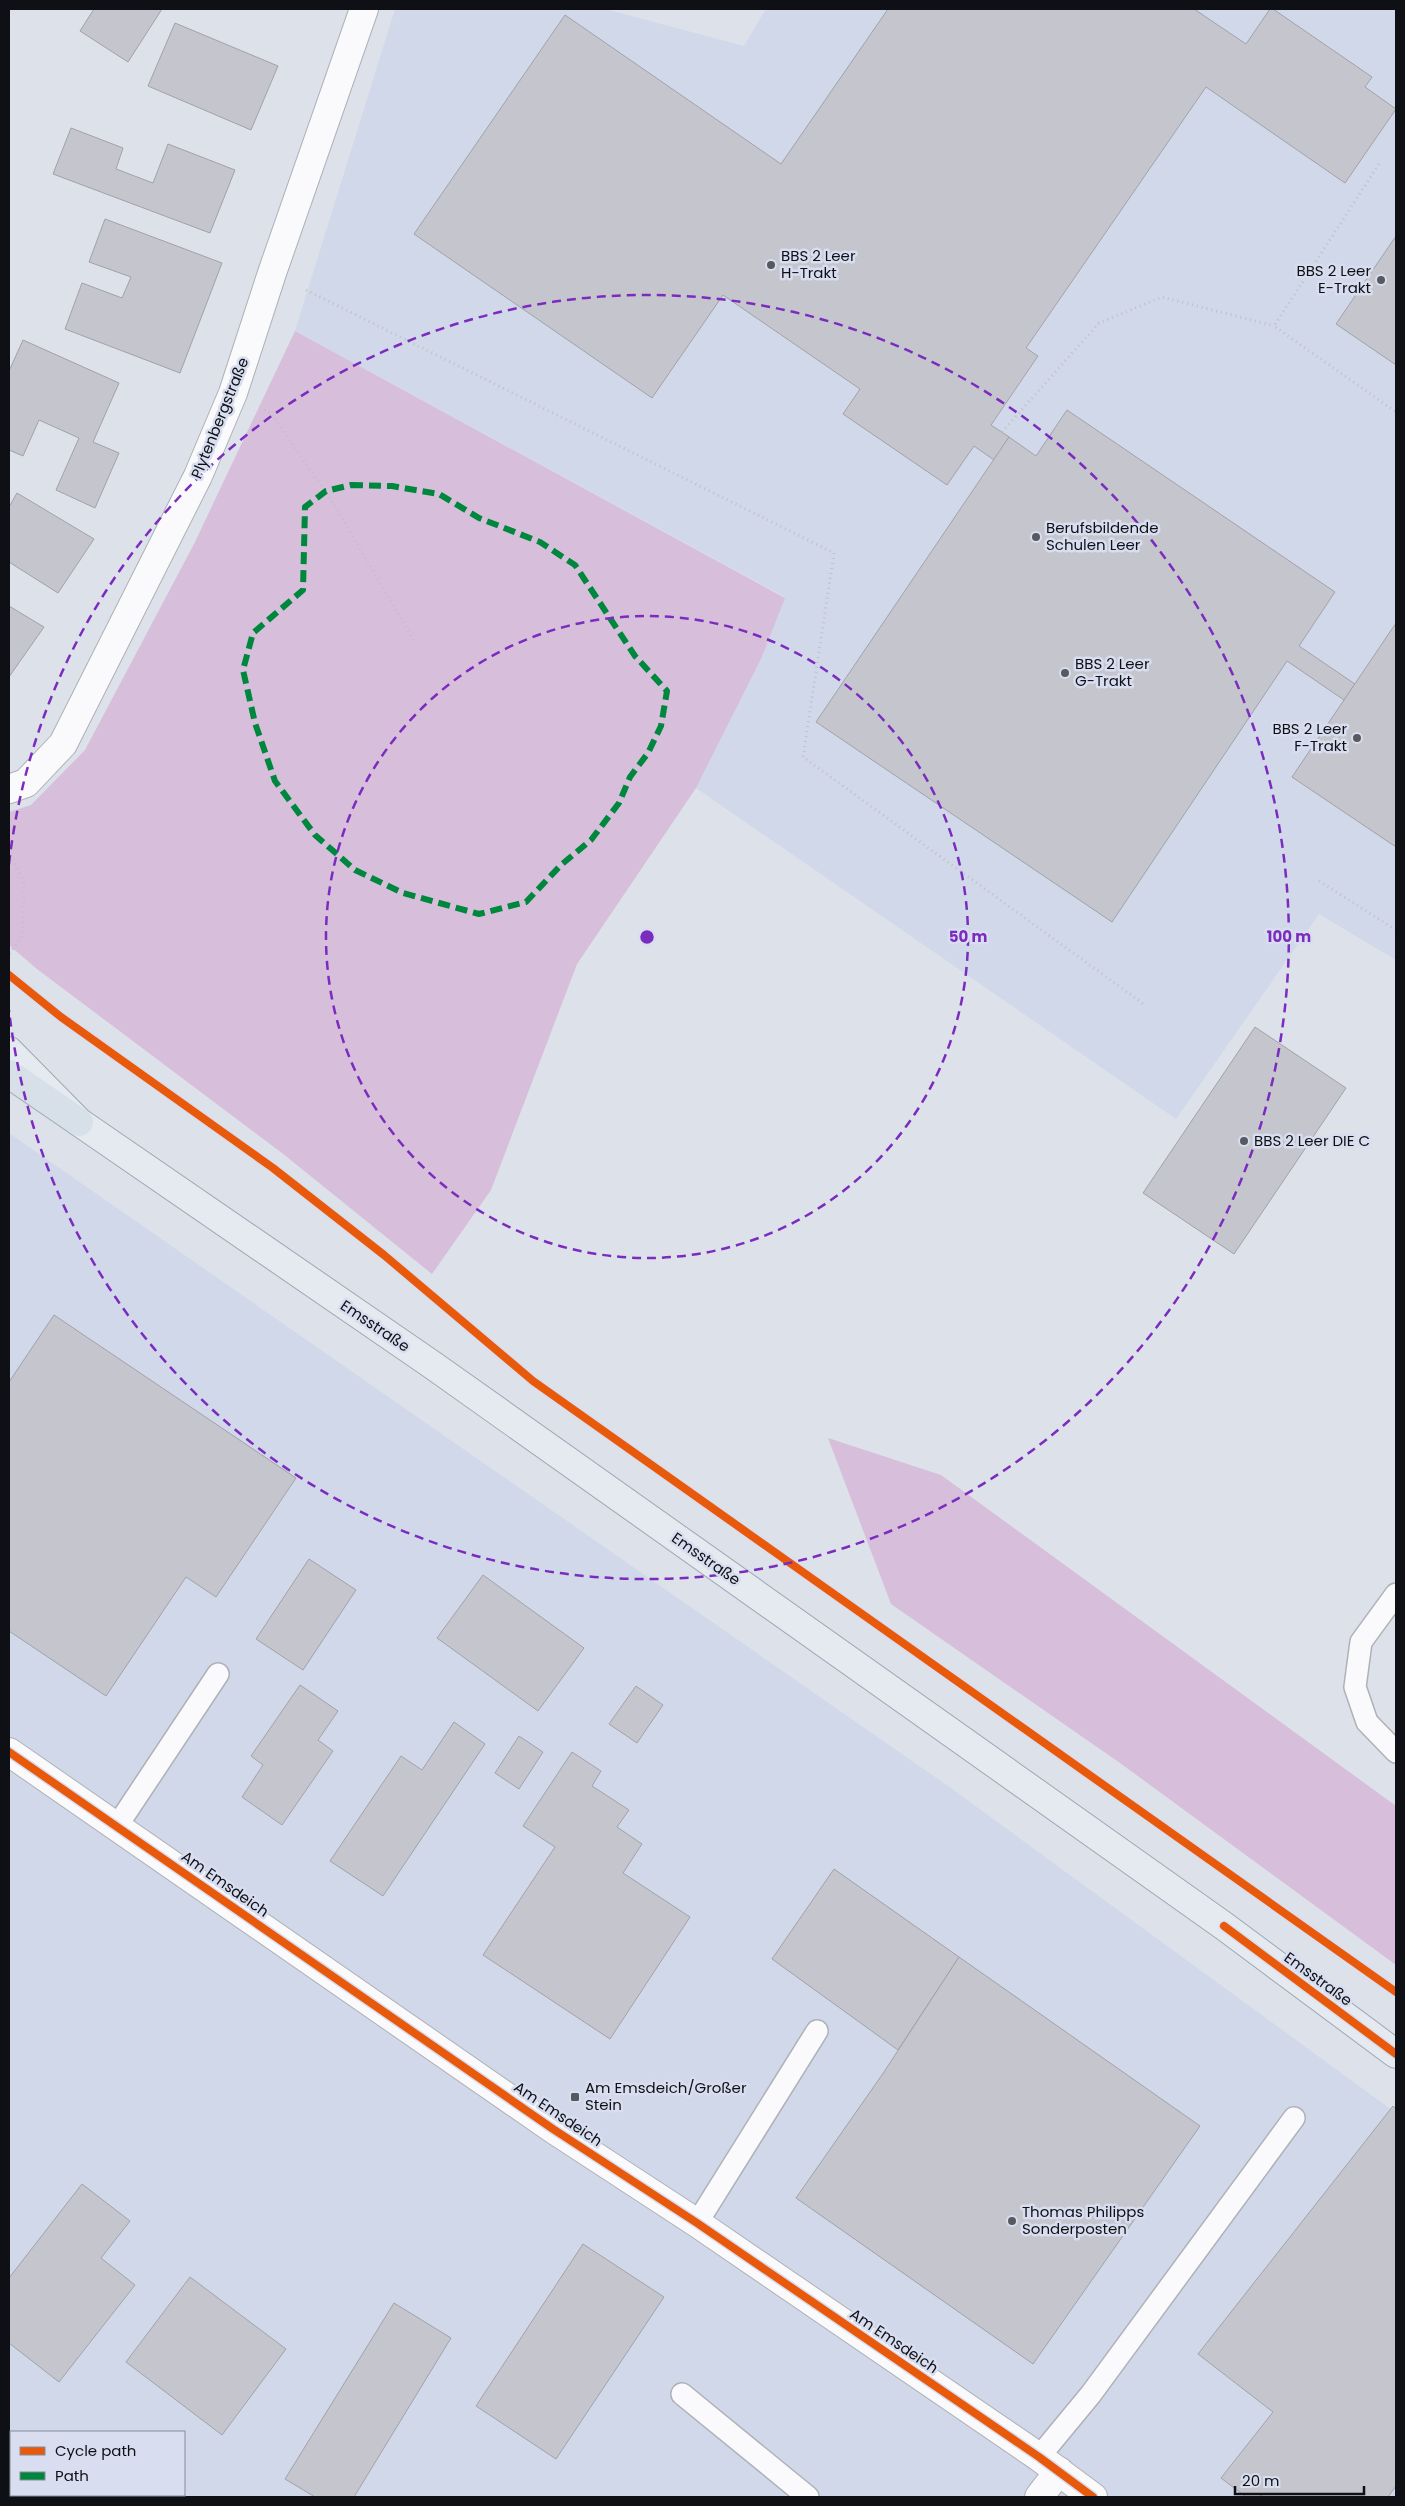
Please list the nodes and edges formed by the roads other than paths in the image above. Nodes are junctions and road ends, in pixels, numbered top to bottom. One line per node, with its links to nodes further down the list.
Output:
1 (364, 9): 2 (street, Plytenbergstraße)
2 (9, 789)
3 (9, 1052): 5 (main road)
4 (9, 1074): 5 (highway, Emsstraße)
5 (79, 1122): 12 (main road, Emsstraße)
6 (1396, 1594): 9 (lane)
7 (218, 1674): 10 (lane)
8 (9, 1752): 10 (street, Am Emsdeich)
9 (1396, 1752)
10 (117, 1826): 14 (street, Am Emsdeich)
11 (817, 2032): 14 (lane)
12 (1396, 2054)
13 (1294, 2118): 16 (lane)
14 (697, 2223): 16 (street, Am Emsdeich)
15 (682, 2394): 17 (lane)
16 (1049, 2464): 18 (street); 19 (street, Am Emsdeich)
17 (808, 2497)
18 (1039, 2497)
19 (1093, 2497)

